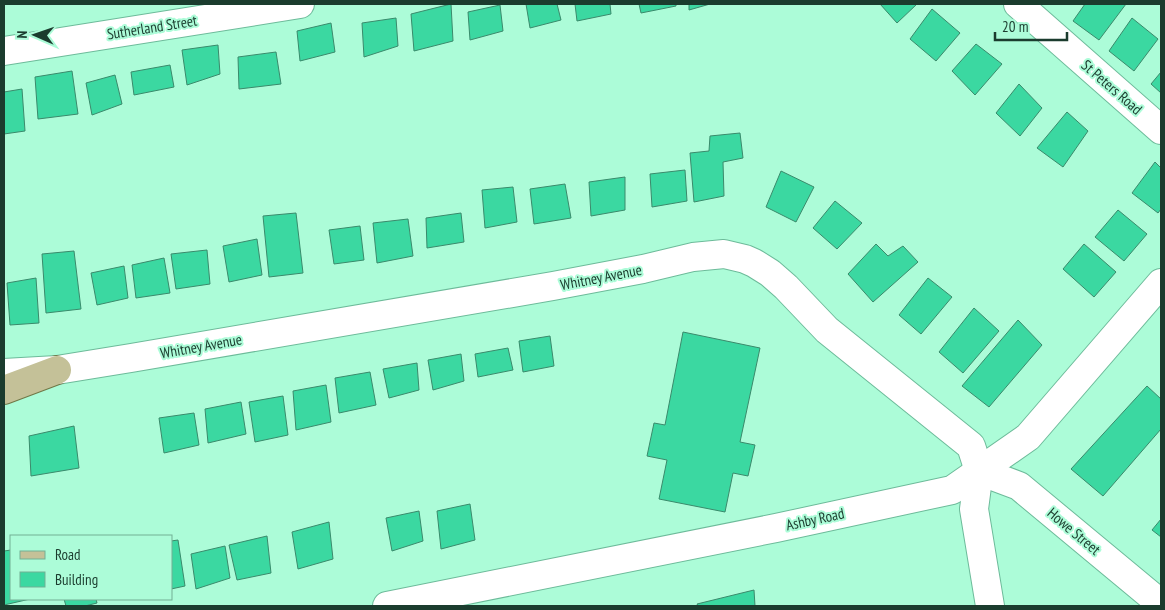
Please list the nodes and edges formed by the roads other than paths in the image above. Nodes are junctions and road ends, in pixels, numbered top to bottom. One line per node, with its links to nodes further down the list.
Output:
1 (300, 4): 3 (street, Sutherland Street)
2 (1018, 4): 4 (street, St Peters Road)
3 (4, 51)
4 (1161, 130)
5 (1161, 283): 9 (street, Ashby Road)
6 (57, 370): 7 (street, Whitney Avenue); 8 (main road); 9 (street, Whitney Avenue)
7 (4, 373)
8 (4, 390)
9 (979, 471): 10 (street, Ashby Road); 11 (street, Howe Street); 13 (street, Whitney Avenue)
10 (431, 602): 12 (street, Ashby Road)
11 (1161, 604)
12 (387, 606)
13 (990, 606)

